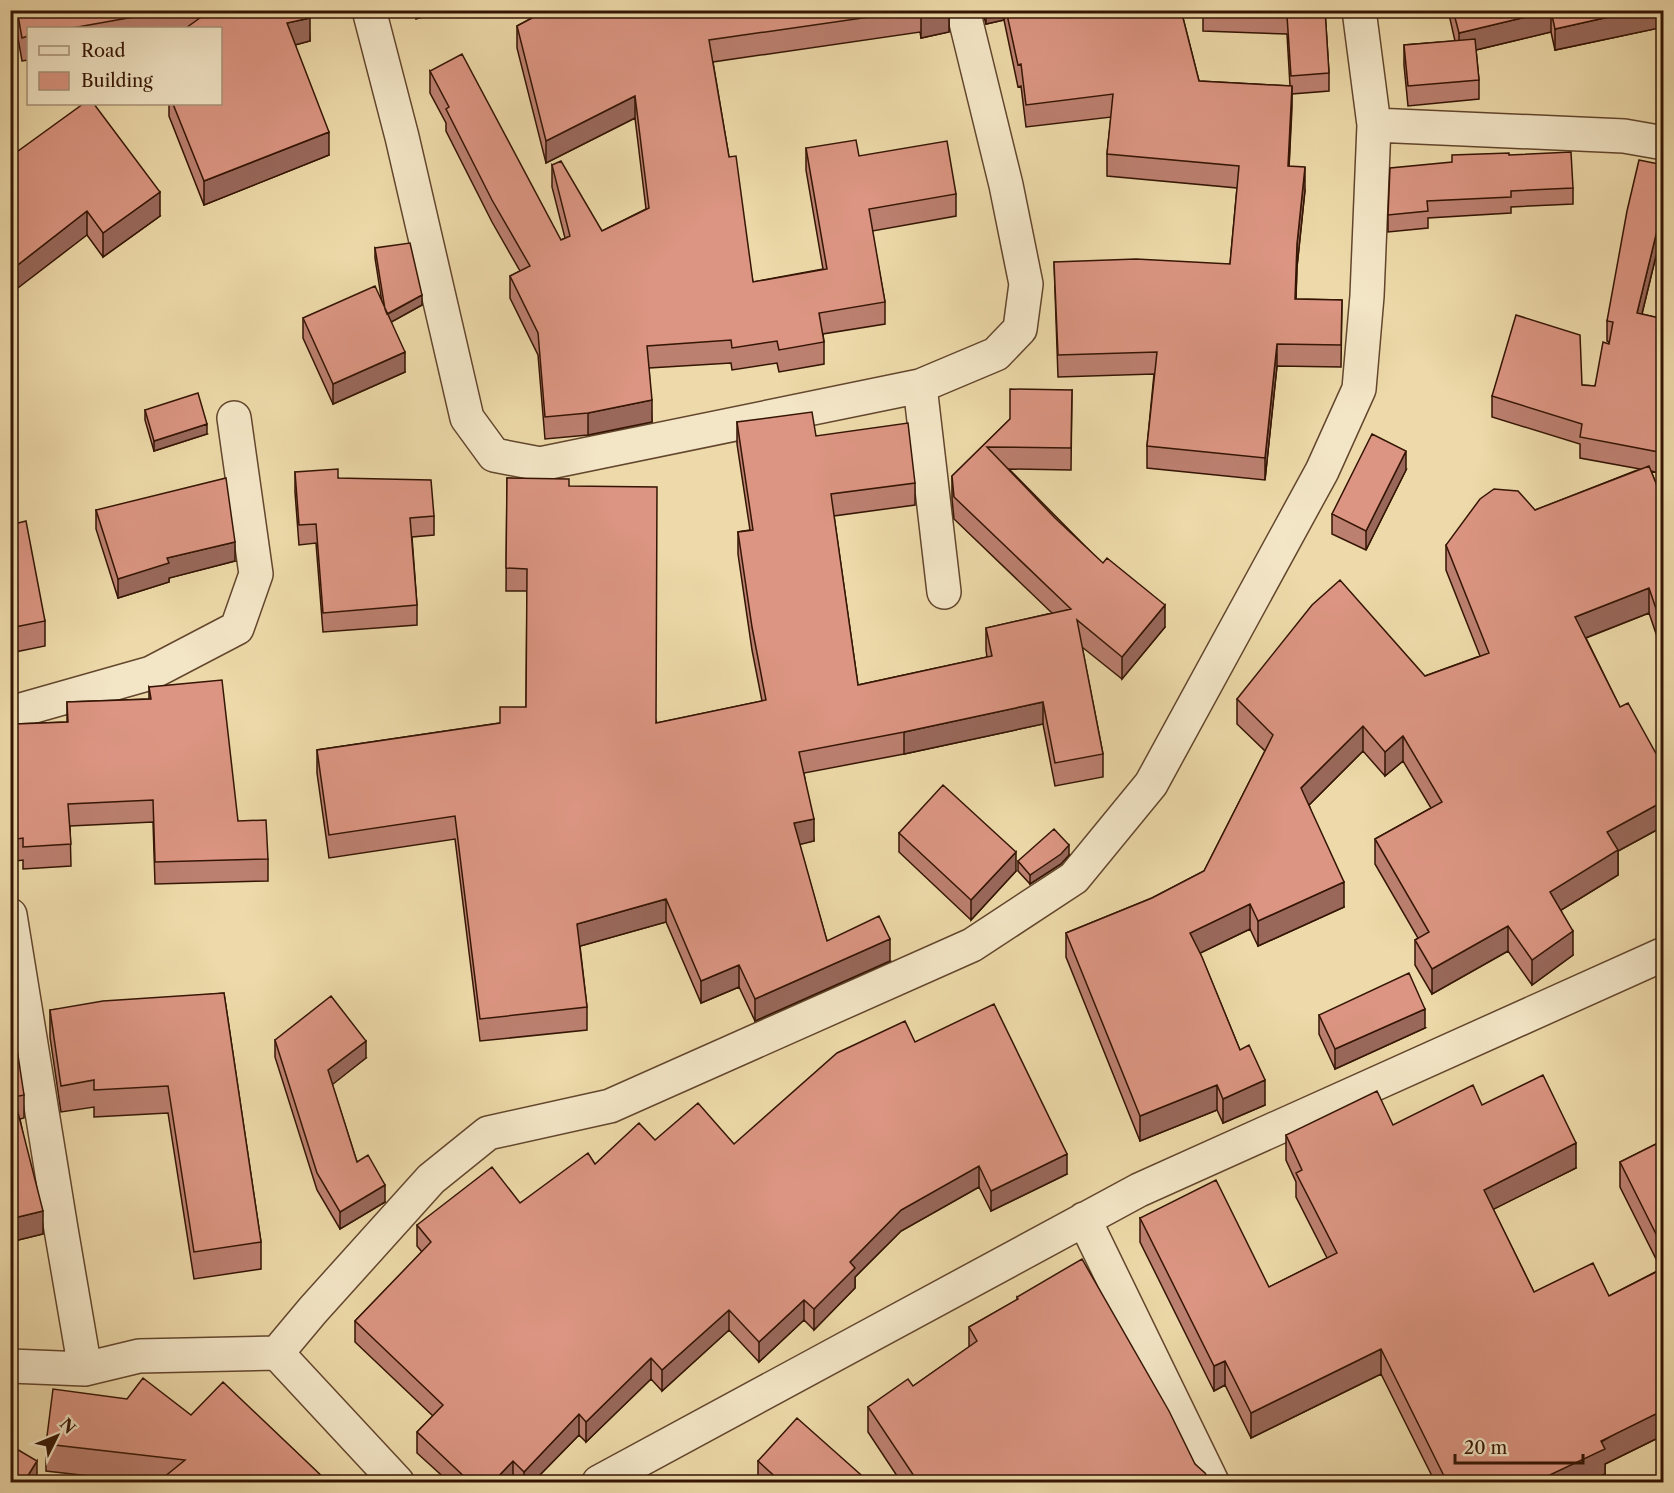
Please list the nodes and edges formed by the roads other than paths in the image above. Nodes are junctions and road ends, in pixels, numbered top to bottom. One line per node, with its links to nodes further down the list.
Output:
1 (369, 10): 6 (street)
2 (963, 10): 6 (street)
3 (1359, 10): 4 (street)
4 (1374, 125): 5 (street); 13 (street)
5 (1664, 143)
6 (920, 386): 8 (street)
7 (234, 418): 9 (street)
8 (944, 592)
9 (10, 713)
10 (10, 915): 15 (street)
11 (1664, 954): 12 (street)
12 (1084, 1220): 17 (street); 18 (street)
13 (277, 1353): 15 (street); 16 (street)
14 (10, 1366): 15 (street)
15 (85, 1369)
16 (397, 1482)
17 (599, 1482)
18 (1212, 1482)

